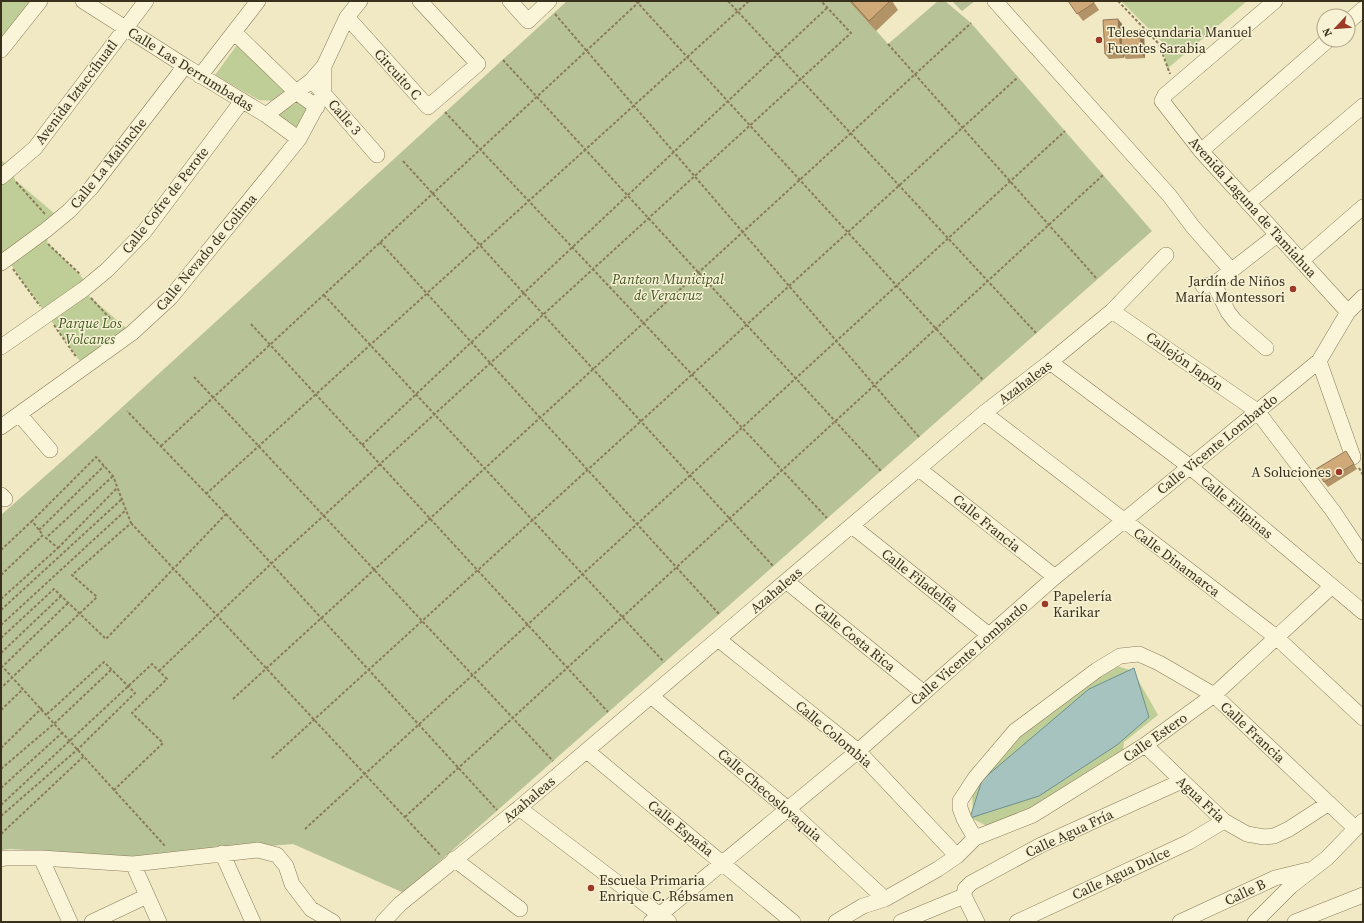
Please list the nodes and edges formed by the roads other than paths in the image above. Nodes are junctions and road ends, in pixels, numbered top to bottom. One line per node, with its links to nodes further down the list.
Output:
1 (40, 1): 15 (street)
2 (83, 1): 12 (street, Calle Las Derrumbadas)
3 (146, 1): 12 (street, Avenida Iztaccíhuatl)
4 (258, 1): 13 (street)
5 (360, 1): 11 (street)
6 (420, 1): 11 (street, Circuito C)
7 (510, 1): 10 (street)
8 (995, 1): 36 (street)
9 (1276, 1): 27 (street, Avenida Laguna de Tamiahua)
10 (551, 7)
11 (347, 17): 17 (street)
12 (125, 28): 16 (street, Calle Las Derrumbadas); 29 (street, Avenida Iztaccíhuatl)
13 (234, 32): 18 (street); 20 (street)
14 (1319, 48): 27 (street)
15 (1, 50)
16 (185, 66): 18 (street, Calle Las Derrumbadas); 35 (street, Calle La Malinche)
17 (324, 66): 19 (street); 21 (street)
18 (200, 76): 22 (street, Calle Las Derrumbadas)
19 (311, 81): 20 (street); 21 (street, Calle 3)
20 (296, 92): 24 (street); 25 (street)
21 (324, 92): 24 (street, Calle Nevado de Colima); 28 (street, Calle 3)
22 (242, 101): 25 (street, Calle Las Derrumbadas); 40 (street, Calle Cofre de Perote)
23 (1363, 106): 30 (street)
24 (317, 107): 26 (street, Calle Nevado de Colima)
25 (266, 115): 26 (street, Calle Las Derrumbadas)
26 (299, 139): 46 (street, Calle Nevado de Colima)
27 (1201, 151): 30 (street, Avenida Laguna de Tamiahua)
28 (377, 155)
29 (3, 176)
30 (1248, 203): 32 (street, Avenida Laguna de Tamiahua)
31 (1363, 207): 34 (street)
32 (1277, 235): 34 (street, Avenida Laguna de Tamiahua); 36 (street)
33 (1166, 254): 38 (street, Azahaleas)
34 (1300, 260): 39 (street, Avenida Laguna de Tamiahua)
35 (1, 263)
36 (1232, 270): 41 (street)
37 (1362, 302): 39 (street, Calle Vicente Lombardo)
38 (1112, 311): 43 (street, Azahaleas); 44 (street, Callejón Japón)
39 (1348, 312): 42 (street, Calle Vicente Lombardo)
40 (1, 347)
41 (1266, 348)
42 (1319, 361): 44 (street, Calle Vicente Lombardo); 49 (street)
43 (1050, 362): 45 (street, Azahaleas); 50 (street, Calle Filipinas)
44 (1257, 411): 50 (street, Calle Vicente Lombardo); 54 (street, Callejón Japón)
45 (984, 413): 51 (street, Azahaleas); 52 (street, Calle Dinamarca)
46 (20, 414): 47 (street, Calle Nevado de Colima); 48 (street)
47 (1, 427)
48 (50, 450)
49 (1353, 457)
50 (1189, 466): 52 (street, Calle Vicente Lombardo); 57 (street, Calle Filipinas)
51 (919, 469): 53 (street, Azahaleas); 55 (street, Calle Francia)
52 (1123, 521): 55 (street, Calle Vicente Lombardo); 60 (street, Calle Dinamarca)
53 (852, 526): 56 (street, Azahaleas); 59 (street, Calle Filadelfia)
54 (1363, 556)
55 (1055, 577): 59 (street, Calle Vicente Lombardo)
56 (786, 581): 61 (street, Azahaleas); 62 (street, Calle Costa Rica)
57 (1332, 586): 58 (street, Calle Filipinas); 60 (street, Calle Estero)
58 (1363, 612)
59 (989, 635): 62 (street, Calle Vicente Lombardo)
60 (1276, 637): 63 (street, Calle Estero); 65 (street, Calle Dinamarca)
61 (718, 639): 64 (street, Azahaleas); 68 (street, Calle Colombia)
62 (924, 693): 68 (street, Calle Vicente Lombardo)
63 (1214, 695): 66 (street, Calle Estero); 70 (street, Calle Francia); 75 (street, Calle Francia)
64 (651, 696): 67 (street, Azahaleas); 72 (street, Calle Checoslovaquia)
65 (1363, 718)
66 (1146, 745): 69 (street, Agua Fria); 75 (street, Calle Estero)
67 (587, 750): 71 (street, Azahaleas); 81 (street, Calle España)
68 (858, 751): 72 (street, Calle Vicente Lombardo); 77 (street, Calle Colombia)
69 (1182, 781): 73 (street, Agua Fria); 86 (street, Calle Agua Fría)
70 (1329, 803): 73 (street, Agua Fria); 74 (street, Calle Francia)
71 (519, 808): 79 (street, Azahaleas); 89 (street)
72 (788, 809): 81 (street, Calle Vicente Lombardo); 87 (street, Calle Checoslovaquia)
73 (1224, 821): 100 (street, Calle Agua Dulce)
74 (1359, 825): 83 (street)
75 (975, 838): 77 (street, Calle Estero)
76 (222, 853): 82 (street); 93 (street); 94 (street)
77 (957, 856): 87 (street, Calle Estero)
78 (41, 858): 80 (street); 82 (street); 90 (street)
79 (448, 859): 88 (street); 95 (street, Azahaleas)
80 (1, 860)
81 (723, 863): 89 (street, Calle Vicente Lombardo); 96 (street, Calle España)
82 (133, 864): 85 (street)
83 (1313, 869): 101 (street, Calle B); 102 (street)
84 (1363, 895): 103 (street)
85 (147, 896): 91 (street); 92 (street)
86 (964, 896): 98 (street); 99 (street)
87 (885, 899): 97 (street, Calle Estero)
88 (520, 909)
89 (660, 919)
90 (70, 922)
91 (92, 922)
92 (159, 922)
93 (254, 922)
94 (334, 922)
95 (383, 922)
96 (793, 922)
97 (836, 922)
98 (901, 922)
99 (977, 922)
100 (1017, 922)
101 (1180, 922)
102 (1255, 922)
103 (1295, 922)

